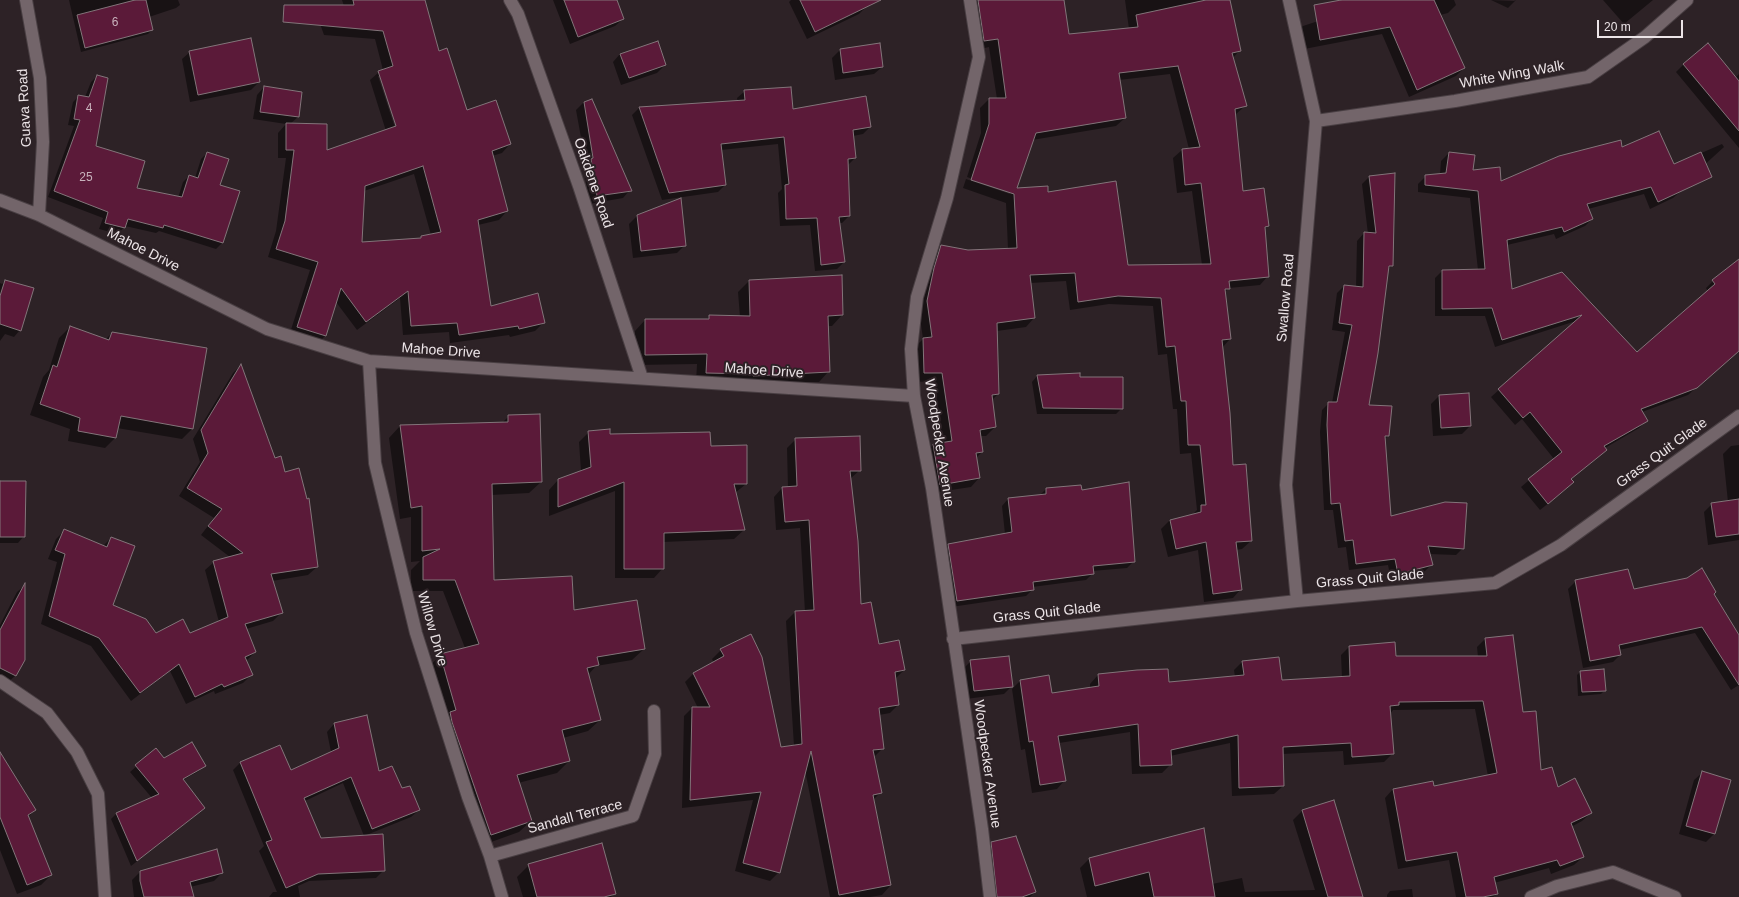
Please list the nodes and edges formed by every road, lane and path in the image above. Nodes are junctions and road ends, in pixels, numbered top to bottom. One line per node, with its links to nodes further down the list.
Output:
1 (26, 0): 8 (street, Guava Road)
2 (510, 0): 10 (street, Oakdene Road)
3 (970, 0): 11 (street, Woodpecker Avenue)
4 (1288, 0): 6 (street, Swallow Road)
5 (1687, 0): 6 (street, White Wing Walk)
6 (1316, 121): 13 (street, Swallow Road)
7 (0, 200): 8 (street, Mahoe Drive)
8 (39, 215): 9 (street, Mahoe Drive)
9 (370, 361): 10 (street, Mahoe Drive); 17 (street, Willow Drive)
10 (642, 378): 11 (street, Mahoe Drive)
11 (914, 396): 14 (street, Woodpecker Avenue)
12 (1739, 416): 13 (street, Grass Quit Glade)
13 (1297, 601): 14 (street, Grass Quit Glade)
14 (953, 639): 20 (street, Woodpecker Avenue)
15 (0, 681): 18 (street)
16 (654, 711): 17 (street, Sandall Terrace)
17 (490, 856): 19 (street, Willow Drive)
18 (105, 897)
19 (502, 897)
20 (990, 897)
21 (1532, 897): 22 (street)
22 (1675, 897)

